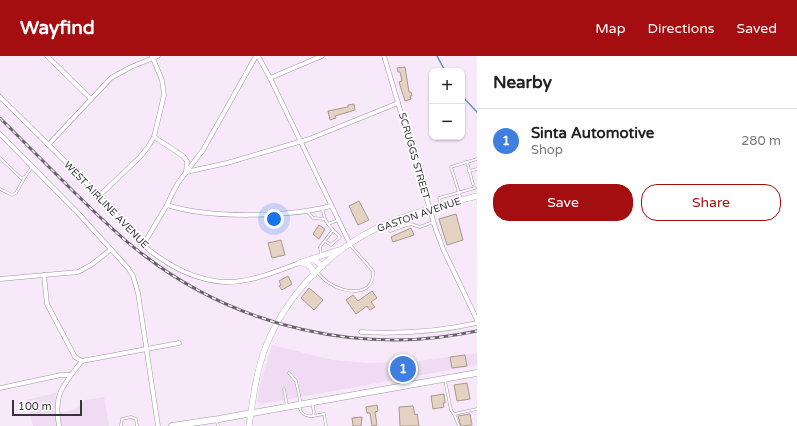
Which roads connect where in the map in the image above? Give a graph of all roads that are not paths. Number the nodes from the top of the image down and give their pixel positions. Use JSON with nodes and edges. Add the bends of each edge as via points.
{"nodes":[{"id":1,"x":47,"y":56,"type":"edge"},
{"id":2,"x":158,"y":56,"type":"edge"},
{"id":3,"x":257,"y":56,"type":"edge"},
{"id":4,"x":322,"y":56,"type":"edge"},
{"id":5,"x":384,"y":56,"type":"edge"},
{"id":6,"x":152,"y":57,"type":"edge"},
{"id":7,"x":270,"y":78,"type":"junction"},
{"id":8,"x":0,"y":97,"type":"edge"},
{"id":9,"x":91,"y":99,"type":"junction"},
{"id":10,"x":398,"y":103,"type":"junction"},
{"id":11,"x":0,"y":134,"type":"edge"},
{"id":12,"x":154,"y":137,"type":"junction"},
{"id":13,"x":299,"y":142,"type":"junction"},
{"id":14,"x":48,"y":145,"type":"junction"},
{"id":15,"x":0,"y":158,"type":"edge"},
{"id":16,"x":477,"y":159,"type":"edge"},
{"id":17,"x":466,"y":162,"type":"junction"},
{"id":18,"x":32,"y":167,"type":"junction"},
{"id":19,"x":477,"y":169,"type":"edge"},
{"id":20,"x":186,"y":172,"type":"junction"},
{"id":21,"x":469,"y":172,"type":"junction"},
{"id":22,"x":25,"y":177,"type":"junction"},
{"id":23,"x":477,"y":183,"type":"edge"},
{"id":24,"x":473,"y":184,"type":"junction"},
{"id":25,"x":475,"y":188,"type":"junction"},
{"id":26,"x":0,"y":189,"type":"edge"},
{"id":27,"x":458,"y":192,"type":"junction"},
{"id":28,"x":477,"y":195,"type":"edge"},
{"id":29,"x":99,"y":196,"type":"junction"},
{"id":30,"x":461,"y":200,"type":"junction"},
{"id":31,"x":167,"y":205,"type":"junction"},
{"id":32,"x":332,"y":206,"type":"junction"},
{"id":33,"x":442,"y":206,"type":"junction"},
{"id":34,"x":322,"y":208,"type":"junction"},
{"id":35,"x":430,"y":210,"type":"junction"},
{"id":36,"x":306,"y":211,"type":"junction"},
{"id":37,"x":325,"y":219,"type":"junction"},
{"id":38,"x":401,"y":219,"type":"junction"},
{"id":39,"x":338,"y":220,"type":"junction"},
{"id":40,"x":434,"y":222,"type":"junction"},
{"id":41,"x":328,"y":224,"type":"junction"},
{"id":42,"x":404,"y":226,"type":"junction"},
{"id":43,"x":333,"y":230,"type":"junction"},
{"id":44,"x":390,"y":231,"type":"dead end"},
{"id":45,"x":344,"y":234,"type":"junction"},
{"id":46,"x":340,"y":237,"type":"junction"},
{"id":47,"x":324,"y":241,"type":"junction"},
{"id":48,"x":143,"y":245,"type":"junction"},
{"id":49,"x":331,"y":245,"type":"junction"},
{"id":50,"x":347,"y":246,"type":"junction"},
{"id":51,"x":110,"y":250,"type":"junction"},
{"id":52,"x":336,"y":251,"type":"junction"},
{"id":53,"x":321,"y":255,"type":"junction"},
{"id":54,"x":308,"y":260,"type":"junction"},
{"id":55,"x":299,"y":263,"type":"junction"},
{"id":56,"x":323,"y":266,"type":"junction"},
{"id":57,"x":315,"y":273,"type":"junction"},
{"id":58,"x":44,"y":275,"type":"junction"},
{"id":59,"x":0,"y":279,"type":"edge"},
{"id":60,"x":477,"y":322,"type":"edge"},
{"id":61,"x":361,"y":332,"type":"dead end"},
{"id":62,"x":179,"y":343,"type":"dead end"},
{"id":63,"x":146,"y":350,"type":"junction"},
{"id":64,"x":82,"y":361,"type":"junction"},
{"id":65,"x":289,"y":373,"type":"dead end"},
{"id":66,"x":477,"y":373,"type":"edge"},
{"id":67,"x":71,"y":374,"type":"junction"},
{"id":68,"x":445,"y":379,"type":"junction"},
{"id":69,"x":0,"y":388,"type":"edge"},
{"id":70,"x":284,"y":389,"type":"dead end"},
{"id":71,"x":312,"y":403,"type":"junction"},
{"id":72,"x":300,"y":405,"type":"junction"},
{"id":73,"x":288,"y":407,"type":"junction"},
{"id":74,"x":477,"y":410,"type":"edge"},
{"id":75,"x":251,"y":413,"type":"junction"},
{"id":76,"x":454,"y":414,"type":"junction"},
{"id":77,"x":313,"y":416,"type":"junction"},
{"id":78,"x":218,"y":423,"type":"edge"},
{"id":79,"x":198,"y":424,"type":"edge"},
{"id":80,"x":59,"y":426,"type":"edge"},
{"id":81,"x":121,"y":426,"type":"edge"},
{"id":82,"x":137,"y":426,"type":"edge"},
{"id":83,"x":158,"y":426,"type":"edge"},
{"id":84,"x":172,"y":426,"type":"edge"},
{"id":85,"x":249,"y":426,"type":"edge"},
{"id":86,"x":326,"y":426,"type":"edge"},
{"id":87,"x":459,"y":426,"type":"edge"}],
"edges":[{"from":1,"to":9,"type":"street"},
{"from":2,"to":6,"type":"street"},
{"from":3,"to":7,"type":"street"},
{"from":3,"to":20,"type":"street","via":[[203,150]]},
{"from":4,"to":7,"type":"street"},
{"from":5,"to":10,"type":"street","name":"SCRUGGS STREET"},
{"from":6,"to":9,"type":"street","via":[[118,73]]},
{"from":6,"to":12,"type":"street","via":[[162,80],[164,95]]},
{"from":7,"to":13,"type":"street"},
{"from":8,"to":14,"type":"street","name":"WEST AIRLINE AVENUE"},
{"from":9,"to":14,"type":"street"},
{"from":10,"to":13,"type":"street"},
{"from":10,"to":35,"type":"street","name":"SCRUGGS STREET"},
{"from":11,"to":18,"type":"street"},
{"from":12,"to":20,"type":"street","via":[[183,156]]},
{"from":12,"to":29,"type":"street","via":[[144,152]]},
{"from":13,"to":20,"type":"street"},
{"from":13,"to":32,"type":"street"},
{"from":14,"to":29,"type":"street","name":"WEST AIRLINE AVENUE"},
{"from":15,"to":22,"type":"lane","via":[[21,178]]},
{"from":16,"to":17,"type":"lane"},
{"from":17,"to":21,"type":"lane"},
{"from":17,"to":27,"type":"lane","via":[[451,167]]},
{"from":18,"to":22,"type":"lane"},
{"from":18,"to":51,"type":"street"},
{"from":19,"to":21,"type":"lane"},
{"from":20,"to":31,"type":"street"},
{"from":21,"to":24,"type":"lane"},
{"from":22,"to":26,"type":"lane","via":[[16,193],[12,195]]},
{"from":23,"to":24,"type":"lane"},
{"from":24,"to":25,"type":"lane"},
{"from":25,"to":27,"type":"lane"},
{"from":25,"to":28,"type":"lane"},
{"from":27,"to":30,"type":"lane"},
{"from":27,"to":33,"type":"lane","via":[[440,198]]},
{"from":28,"to":30,"type":"main road","name":"GASTON AVENUE"},
{"from":29,"to":48,"type":"street","name":"WEST AIRLINE AVENUE"},
{"from":30,"to":33,"type":"main road","name":"GASTON AVENUE"},
{"from":31,"to":36,"type":"street","via":[[208,213],[264,214]]},
{"from":31,"to":48,"type":"street"},
{"from":32,"to":34,"type":"street"},
{"from":32,"to":39,"type":"street"},
{"from":33,"to":35,"type":"main road","name":"GASTON AVENUE"},
{"from":34,"to":36,"type":"street"},
{"from":34,"to":37,"type":"lane"},
{"from":35,"to":38,"type":"main road","name":"GASTON AVENUE"},
{"from":35,"to":40,"type":"street","name":"SCRUGGS STREET"},
{"from":36,"to":37,"type":"lane","via":[[313,218]]},
{"from":37,"to":41,"type":"lane"},
{"from":38,"to":42,"type":"lane"},
{"from":38,"to":50,"type":"main road","name":"GASTON AVENUE"},
{"from":39,"to":41,"type":"lane"},
{"from":39,"to":45,"type":"street"},
{"from":40,"to":42,"type":"lane","via":[[420,227],[411,224]]},
{"from":40,"to":60,"type":"street","name":"SCRUGGS STREET","via":[[444,251]]},
{"from":41,"to":43,"type":"lane"},
{"from":42,"to":44,"type":"lane"},
{"from":43,"to":46,"type":"lane"},
{"from":43,"to":47,"type":"lane"},
{"from":45,"to":46,"type":"lane"},
{"from":45,"to":50,"type":"street"},
{"from":46,"to":49,"type":"lane"},
{"from":47,"to":49,"type":"lane"},
{"from":47,"to":53,"type":"lane","via":[[320,247]]},
{"from":48,"to":55,"type":"street","name":"WEST AIRLINE AVENUE","via":[[180,269],[197,277],[217,281],[253,278]]},
{"from":49,"to":52,"type":"lane"},
{"from":50,"to":52,"type":"main road"},
{"from":50,"to":56,"type":"main road","name":"GASTON AVENUE"},
{"from":50,"to":57,"type":"lane","via":[[373,271],[370,285],[355,292],[346,291],[328,283]]},
{"from":51,"to":58,"type":"street","via":[[78,272]]},
{"from":51,"to":63,"type":"street","via":[[128,268],[136,282]]},
{"from":52,"to":53,"type":"main road"},
{"from":53,"to":54,"type":"main road"},
{"from":54,"to":55,"type":"main road"},
{"from":54,"to":56,"type":"main road","via":[[314,260]]},
{"from":55,"to":57,"type":"main road","via":[[305,263]]},
{"from":56,"to":57,"type":"main road","name":"GASTON AVENUE"},
{"from":57,"to":75,"type":"main road","name":"GASTON AVENUE","via":[[286,309],[266,347],[258,373]]},
{"from":58,"to":59,"type":"street"},
{"from":58,"to":64,"type":"street","via":[[47,304],[75,357]]},
{"from":60,"to":61,"type":"street","via":[[428,332]]},
{"from":62,"to":63,"type":"street"},
{"from":63,"to":64,"type":"street"},
{"from":63,"to":83,"type":"street"},
{"from":64,"to":67,"type":"street"},
{"from":65,"to":72,"type":"lane","via":[[296,382]]},
{"from":66,"to":68,"type":"main road"},
{"from":67,"to":69,"type":"street"},
{"from":67,"to":80,"type":"street","via":[[58,401]]},
{"from":68,"to":71,"type":"main road"},
{"from":68,"to":76,"type":"lane"},
{"from":70,"to":73,"type":"lane"},
{"from":71,"to":72,"type":"main road"},
{"from":71,"to":77,"type":"lane"},
{"from":72,"to":73,"type":"main road"},
{"from":72,"to":77,"type":"lane","via":[[300,412],[304,416]]},
{"from":73,"to":75,"type":"main road"},
{"from":74,"to":76,"type":"lane"},
{"from":75,"to":78,"type":"main road"},
{"from":75,"to":85,"type":"main road","name":"GASTON AVENUE"},
{"from":76,"to":87,"type":"lane"},
{"from":77,"to":86,"type":"lane","via":[[324,414]]},
{"from":78,"to":79,"type":"main road"},
{"from":79,"to":84,"type":"main road"},
{"from":81,"to":82,"type":"lane","via":[[122,419],[131,417],[136,419]]}]}
